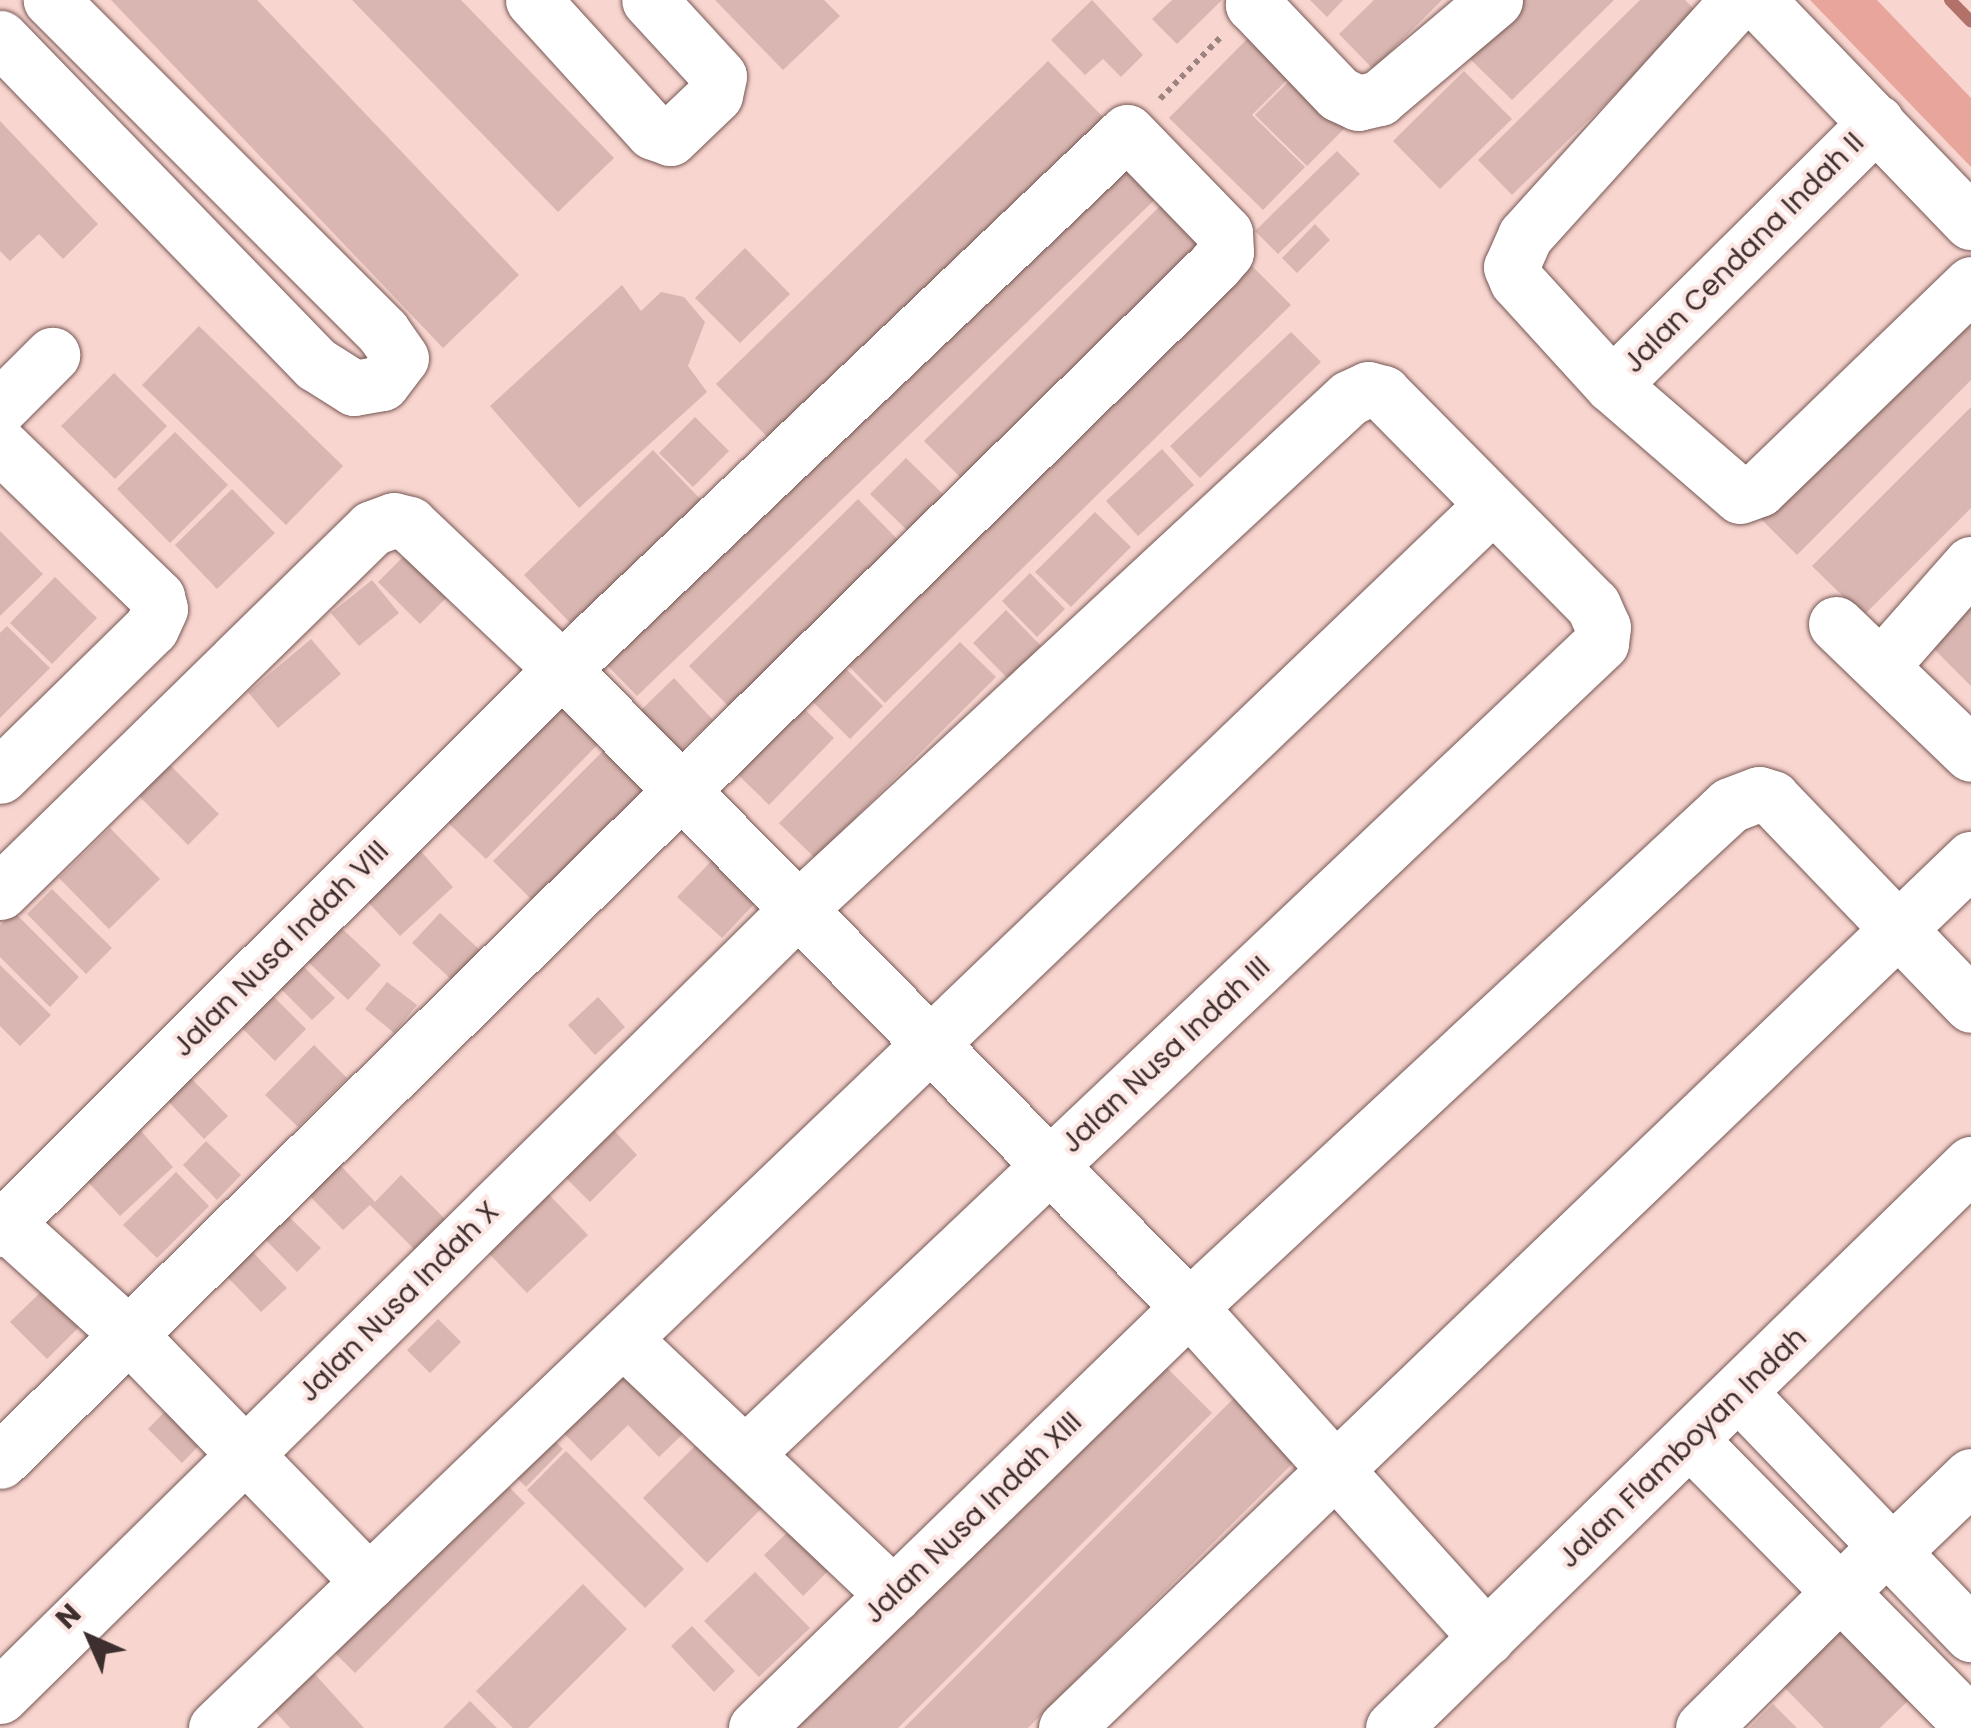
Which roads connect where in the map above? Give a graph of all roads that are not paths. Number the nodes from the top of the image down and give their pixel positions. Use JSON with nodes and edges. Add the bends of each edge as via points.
{"nodes":[{"id":1,"x":51,"y":0,"type":"edge"},
{"id":2,"x":533,"y":0,"type":"edge"},
{"id":3,"x":650,"y":0,"type":"edge"},
{"id":4,"x":1495,"y":0,"type":"edge"},
{"id":5,"x":1738,"y":0,"type":"edge"},
{"id":6,"x":1757,"y":0,"type":"edge"},
{"id":7,"x":1255,"y":2,"type":"edge"},
{"id":8,"x":0,"y":38,"type":"edge"},
{"id":9,"x":1876,"y":122,"type":"junction"},
{"id":10,"x":1971,"y":222,"type":"edge"},
{"id":11,"x":1971,"y":284,"type":"edge"},
{"id":12,"x":52,"y":355,"type":"dead end"},
{"id":13,"x":1612,"y":385,"type":"junction"},
{"id":14,"x":0,"y":407,"type":"edge"},
{"id":15,"x":0,"y":446,"type":"edge"},
{"id":16,"x":1490,"y":507,"type":"junction"},
{"id":17,"x":1971,"y":564,"type":"edge"},
{"id":18,"x":1836,"y":624,"type":"dead end"},
{"id":19,"x":1881,"y":666,"type":"junction"},
{"id":20,"x":562,"y":669,"type":"junction"},
{"id":21,"x":1971,"y":754,"type":"edge"},
{"id":22,"x":0,"y":776,"type":"edge"},
{"id":23,"x":682,"y":790,"type":"junction"},
{"id":24,"x":1971,"y":860,"type":"edge"},
{"id":25,"x":0,"y":892,"type":"edge"},
{"id":26,"x":798,"y":909,"type":"junction"},
{"id":27,"x":1900,"y":932,"type":"junction"},
{"id":28,"x":1971,"y":1005,"type":"edge"},
{"id":29,"x":932,"y":1046,"type":"junction"},
{"id":30,"x":1971,"y":1164,"type":"edge"},
{"id":31,"x":1049,"y":1165,"type":"junction"},
{"id":32,"x":2,"y":1224,"type":"edge"},
{"id":33,"x":1189,"y":1307,"type":"junction"},
{"id":34,"x":128,"y":1335,"type":"junction"},
{"id":35,"x":624,"y":1340,"type":"junction"},
{"id":36,"x":1741,"y":1394,"type":"junction"},
{"id":37,"x":1692,"y":1442,"type":"junction"},
{"id":38,"x":245,"y":1454,"type":"junction"},
{"id":39,"x":745,"y":1454,"type":"junction"},
{"id":40,"x":0,"y":1461,"type":"edge"},
{"id":41,"x":1336,"y":1468,"type":"junction"},
{"id":42,"x":1971,"y":1476,"type":"edge"},
{"id":43,"x":1890,"y":1548,"type":"junction"},
{"id":44,"x":369,"y":1582,"type":"junction"},
{"id":45,"x":1842,"y":1590,"type":"junction"},
{"id":46,"x":894,"y":1594,"type":"junction"},
{"id":47,"x":1971,"y":1634,"type":"edge"},
{"id":48,"x":1487,"y":1638,"type":"junction"},
{"id":49,"x":0,"y":1696,"type":"edge"},
{"id":50,"x":1971,"y":1725,"type":"edge"},
{"id":51,"x":216,"y":1728,"type":"edge"},
{"id":52,"x":756,"y":1728,"type":"edge"},
{"id":53,"x":1066,"y":1728,"type":"edge"},
{"id":54,"x":1392,"y":1728,"type":"edge"},
{"id":55,"x":1702,"y":1728,"type":"edge"}],
"edges":[{"from":1,"to":8,"type":"street","via":[[384,332],[400,358],[382,383],[354,388],[316,364]]},
{"from":2,"to":3,"type":"street","via":[[653,132],[670,138],[715,95],[719,76]]},
{"from":4,"to":7,"type":"street","via":[[1379,98],[1358,103],[1339,94]]},
{"from":5,"to":13,"type":"street","via":[[1525,236],[1512,266],[1517,281]]},
{"from":6,"to":9,"type":"street"},
{"from":9,"to":10,"type":"street"},
{"from":9,"to":13,"type":"street","name":"Jalan Cendana Indah II"},
{"from":11,"to":13,"type":"street","via":[[1759,489],[1733,493]]},
{"from":12,"to":14,"type":"street"},
{"from":15,"to":22,"type":"street","via":[[157,597],[160,608],[150,628]]},
{"from":16,"to":26,"type":"street","name":"Jalan Nusa Indah X","via":[[1382,392],[1368,388],[1348,398]]},
{"from":16,"to":29,"type":"street"},
{"from":16,"to":31,"type":"street","name":"Jalan Nusa Indah III","via":[[1592,606],[1603,626],[1590,660]]},
{"from":17,"to":19,"type":"street"},
{"from":18,"to":19,"type":"street"},
{"from":19,"to":21,"type":"street"},
{"from":20,"to":23,"type":"street"},
{"from":20,"to":23,"type":"street","name":"Jalan Nusa Indah VIII","via":[[1127,132],[1225,233],[1226,252]]},
{"from":20,"to":25,"type":"street","via":[[417,529],[386,521]]},
{"from":20,"to":32,"type":"street","name":"Jalan Nusa Indah VIII"},
{"from":23,"to":26,"type":"street"},
{"from":23,"to":34,"type":"street"},
{"from":24,"to":27,"type":"street"},
{"from":26,"to":29,"type":"street"},
{"from":26,"to":38,"type":"street","name":"Jalan Nusa Indah X"},
{"from":27,"to":28,"type":"street"},
{"from":27,"to":33,"type":"street","name":"Jalan Nusa Indah XIII","via":[[1772,798],[1759,794],[1730,805]]},
{"from":27,"to":41,"type":"street"},
{"from":29,"to":31,"type":"street"},
{"from":29,"to":35,"type":"street"},
{"from":30,"to":36,"type":"street","name":"Jalan Flamboyan Indah"},
{"from":31,"to":33,"type":"street"},
{"from":31,"to":39,"type":"street","name":"Jalan Nusa Indah III"},
{"from":32,"to":34,"type":"street"},
{"from":33,"to":41,"type":"street"},
{"from":33,"to":46,"type":"street","name":"Jalan Nusa Indah XIII"},
{"from":34,"to":38,"type":"street"},
{"from":34,"to":40,"type":"street"},
{"from":35,"to":39,"type":"street"},
{"from":35,"to":44,"type":"street"},
{"from":36,"to":37,"type":"street","name":"Jalan Flamboyan Indah"},
{"from":36,"to":43,"type":"street"},
{"from":37,"to":45,"type":"street"},
{"from":37,"to":48,"type":"street","name":"Jalan Flamboyan Indah"},
{"from":38,"to":44,"type":"street"},
{"from":38,"to":49,"type":"street","name":"Jalan Nusa Indah X"},
{"from":39,"to":46,"type":"street"},
{"from":41,"to":48,"type":"street"},
{"from":41,"to":53,"type":"street"},
{"from":42,"to":43,"type":"street"},
{"from":43,"to":45,"type":"street"},
{"from":43,"to":47,"type":"street"},
{"from":44,"to":51,"type":"street"},
{"from":45,"to":50,"type":"street"},
{"from":45,"to":55,"type":"street"},
{"from":46,"to":52,"type":"street","name":"Jalan Nusa Indah XIII"},
{"from":48,"to":54,"type":"street","name":"Jalan Flamboyan Indah"}]}
